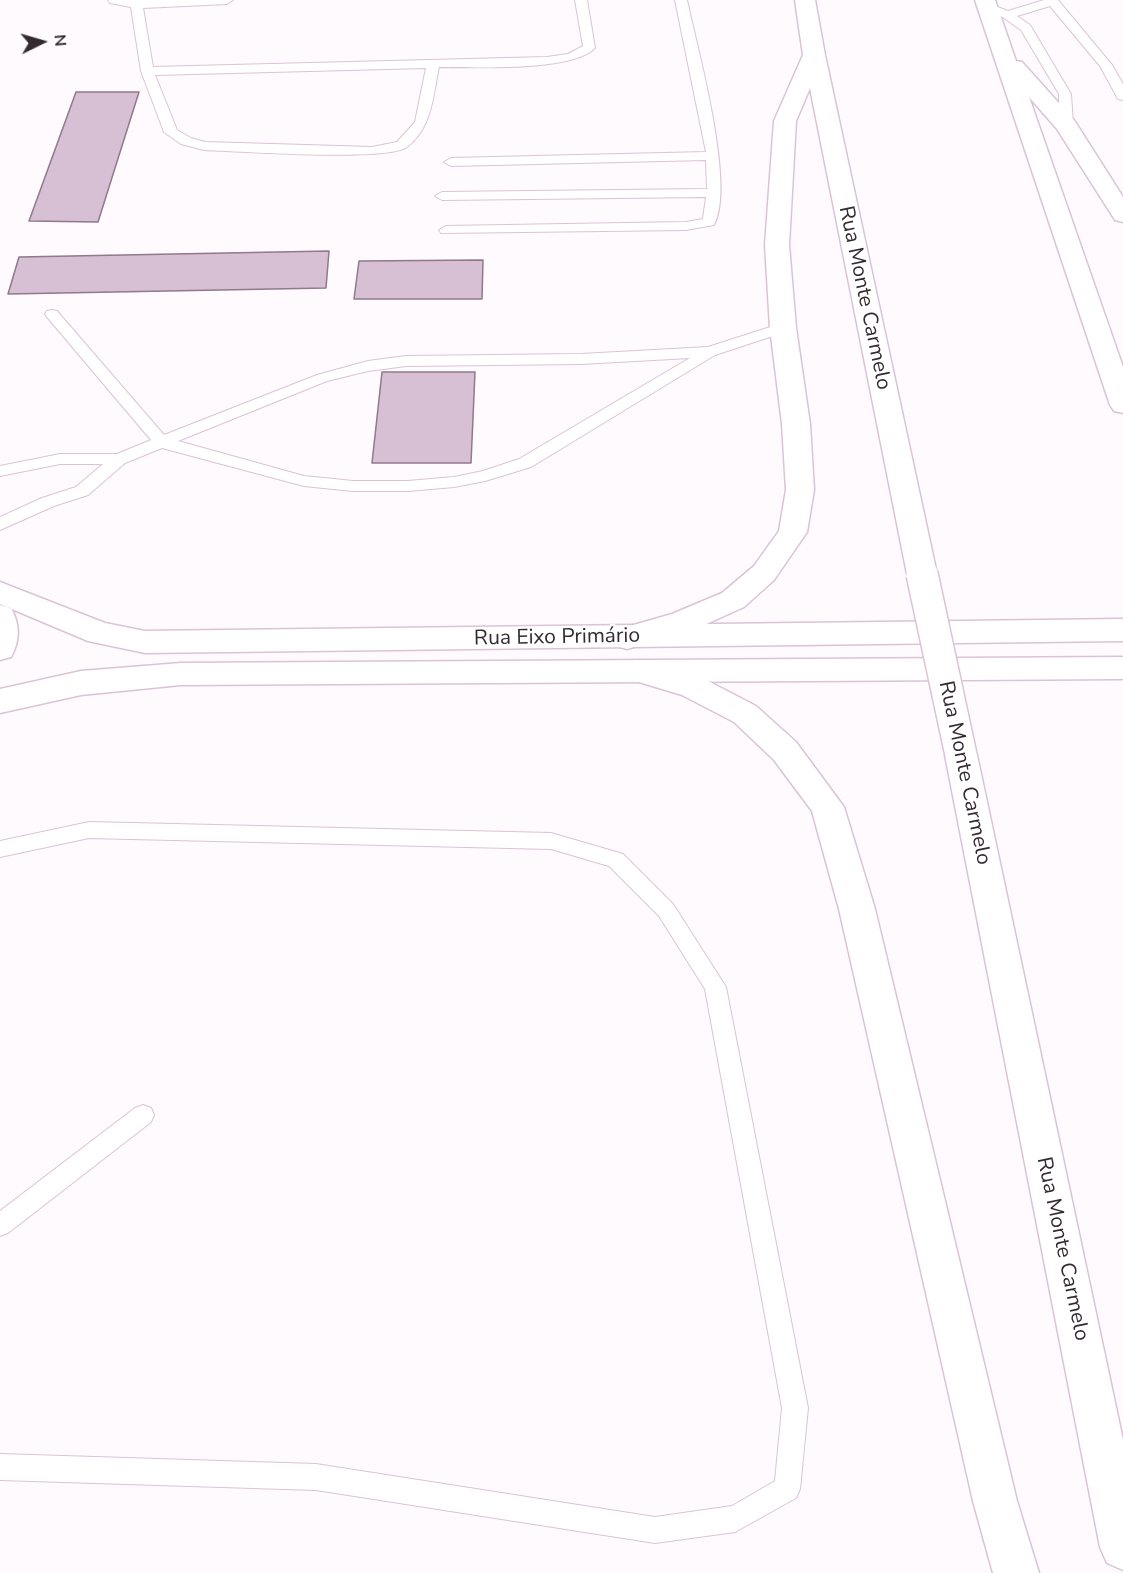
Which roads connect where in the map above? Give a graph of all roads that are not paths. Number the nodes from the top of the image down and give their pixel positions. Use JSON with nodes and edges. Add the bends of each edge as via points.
{"nodes":[{"id":1,"x":114,"y":0,"type":"edge"},
{"id":2,"x":227,"y":0,"type":"edge"},
{"id":3,"x":581,"y":0,"type":"edge"},
{"id":4,"x":681,"y":0,"type":"edge"},
{"id":5,"x":800,"y":1,"type":"edge"},
{"id":6,"x":1053,"y":1,"type":"edge"},
{"id":7,"x":137,"y":5,"type":"junction"},
{"id":8,"x":993,"y":7,"type":"edge"},
{"id":9,"x":814,"y":55,"type":"junction"},
{"id":10,"x":1005,"y":57,"type":"junction"},
{"id":11,"x":433,"y":64,"type":"junction"},
{"id":12,"x":147,"y":70,"type":"junction"},
{"id":13,"x":1123,"y":96,"type":"edge"},
{"id":14,"x":1066,"y":125,"type":"junction"},
{"id":15,"x":713,"y":156,"type":"junction"},
{"id":16,"x":451,"y":162,"type":"dead end"},
{"id":17,"x":714,"y":194,"type":"junction"},
{"id":18,"x":442,"y":196,"type":"dead end"},
{"id":19,"x":1123,"y":215,"type":"edge"},
{"id":20,"x":446,"y":230,"type":"dead end"},
{"id":21,"x":52,"y":314,"type":"dead end"},
{"id":22,"x":783,"y":328,"type":"junction"},
{"id":23,"x":710,"y":352,"type":"junction"},
{"id":24,"x":1123,"y":405,"type":"edge"},
{"id":25,"x":161,"y":442,"type":"junction"},
{"id":26,"x":119,"y":459,"type":"junction"},
{"id":27,"x":0,"y":471,"type":"edge"},
{"id":28,"x":0,"y":524,"type":"edge"},
{"id":29,"x":0,"y":592,"type":"edge"},
{"id":30,"x":0,"y":616,"type":"edge"},
{"id":31,"x":1123,"y":630,"type":"edge"},
{"id":32,"x":0,"y":649,"type":"edge"},
{"id":33,"x":634,"y":654,"type":"junction"},
{"id":34,"x":1123,"y":668,"type":"edge"},
{"id":35,"x":0,"y":701,"type":"edge"},
{"id":36,"x":0,"y":849,"type":"edge"},
{"id":37,"x":142,"y":1115,"type":"dead end"},
{"id":38,"x":0,"y":1225,"type":"edge"},
{"id":39,"x":0,"y":1467,"type":"edge"},
{"id":40,"x":1123,"y":1547,"type":"edge"},
{"id":41,"x":1016,"y":1573,"type":"edge"}],
"edges":[{"from":1,"to":7,"type":"lane"},
{"from":2,"to":7,"type":"lane"},
{"from":3,"to":11,"type":"lane","via":[[589,48],[571,57]]},
{"from":4,"to":15,"type":"lane"},
{"from":5,"to":9,"type":"main road","name":"Rua Monte Carmelo"},
{"from":6,"to":8,"type":"lane"},
{"from":6,"to":13,"type":"lane","via":[[1106,65]]},
{"from":7,"to":12,"type":"lane"},
{"from":8,"to":10,"type":"main road"},
{"from":8,"to":14,"type":"lane","via":[[1026,28],[1065,94]]},
{"from":9,"to":22,"type":"main road","via":[[785,121],[777,245]]},
{"from":9,"to":40,"type":"main road","name":"Rua Monte Carmelo","bridge":true},
{"from":10,"to":14,"type":"main road"},
{"from":10,"to":24,"type":"main road"},
{"from":11,"to":12,"type":"lane"},
{"from":11,"to":12,"type":"lane","via":[[421,123],[401,145],[372,151],[204,146],[186,141],[171,132]]},
{"from":14,"to":19,"type":"main road"},
{"from":15,"to":16,"type":"lane"},
{"from":15,"to":17,"type":"lane"},
{"from":17,"to":18,"type":"lane"},
{"from":17,"to":20,"type":"lane","via":[[709,222],[686,226]]},
{"from":21,"to":25,"type":"lane"},
{"from":22,"to":23,"type":"lane"},
{"from":22,"to":33,"type":"main road","via":[[800,490],[793,532],[764,573],[733,600],[682,622]]},
{"from":23,"to":25,"type":"lane","via":[[581,359],[406,361],[368,366],[322,378]]},
{"from":23,"to":25,"type":"lane","via":[[525,463],[485,477],[408,486],[304,481]]},
{"from":25,"to":26,"type":"lane"},
{"from":26,"to":27,"type":"lane","via":[[60,459]]},
{"from":26,"to":28,"type":"lane","via":[[82,491]]},
{"from":29,"to":33,"type":"main road","name":"Rua Eixo Primário","via":[[99,633],[145,642]]},
{"from":30,"to":32,"type":"main road"},
{"from":31,"to":33,"type":"main road","name":"Rua Eixo Primário"},
{"from":33,"to":34,"type":"main road","name":"Rua Eixo Primário"},
{"from":33,"to":35,"type":"main road","name":"Rua Eixo Primário","via":[[181,674],[81,684]]},
{"from":33,"to":41,"type":"main road","via":[[745,714],[785,751],[827,807],[857,909],[995,1501]]},
{"from":36,"to":39,"type":"lane","via":[[89,830],[551,841],[616,860],[666,910],[715,987],[795,1408],[787,1489],[735,1520],[655,1530],[316,1477]]},
{"from":37,"to":38,"type":"lane"}]}
